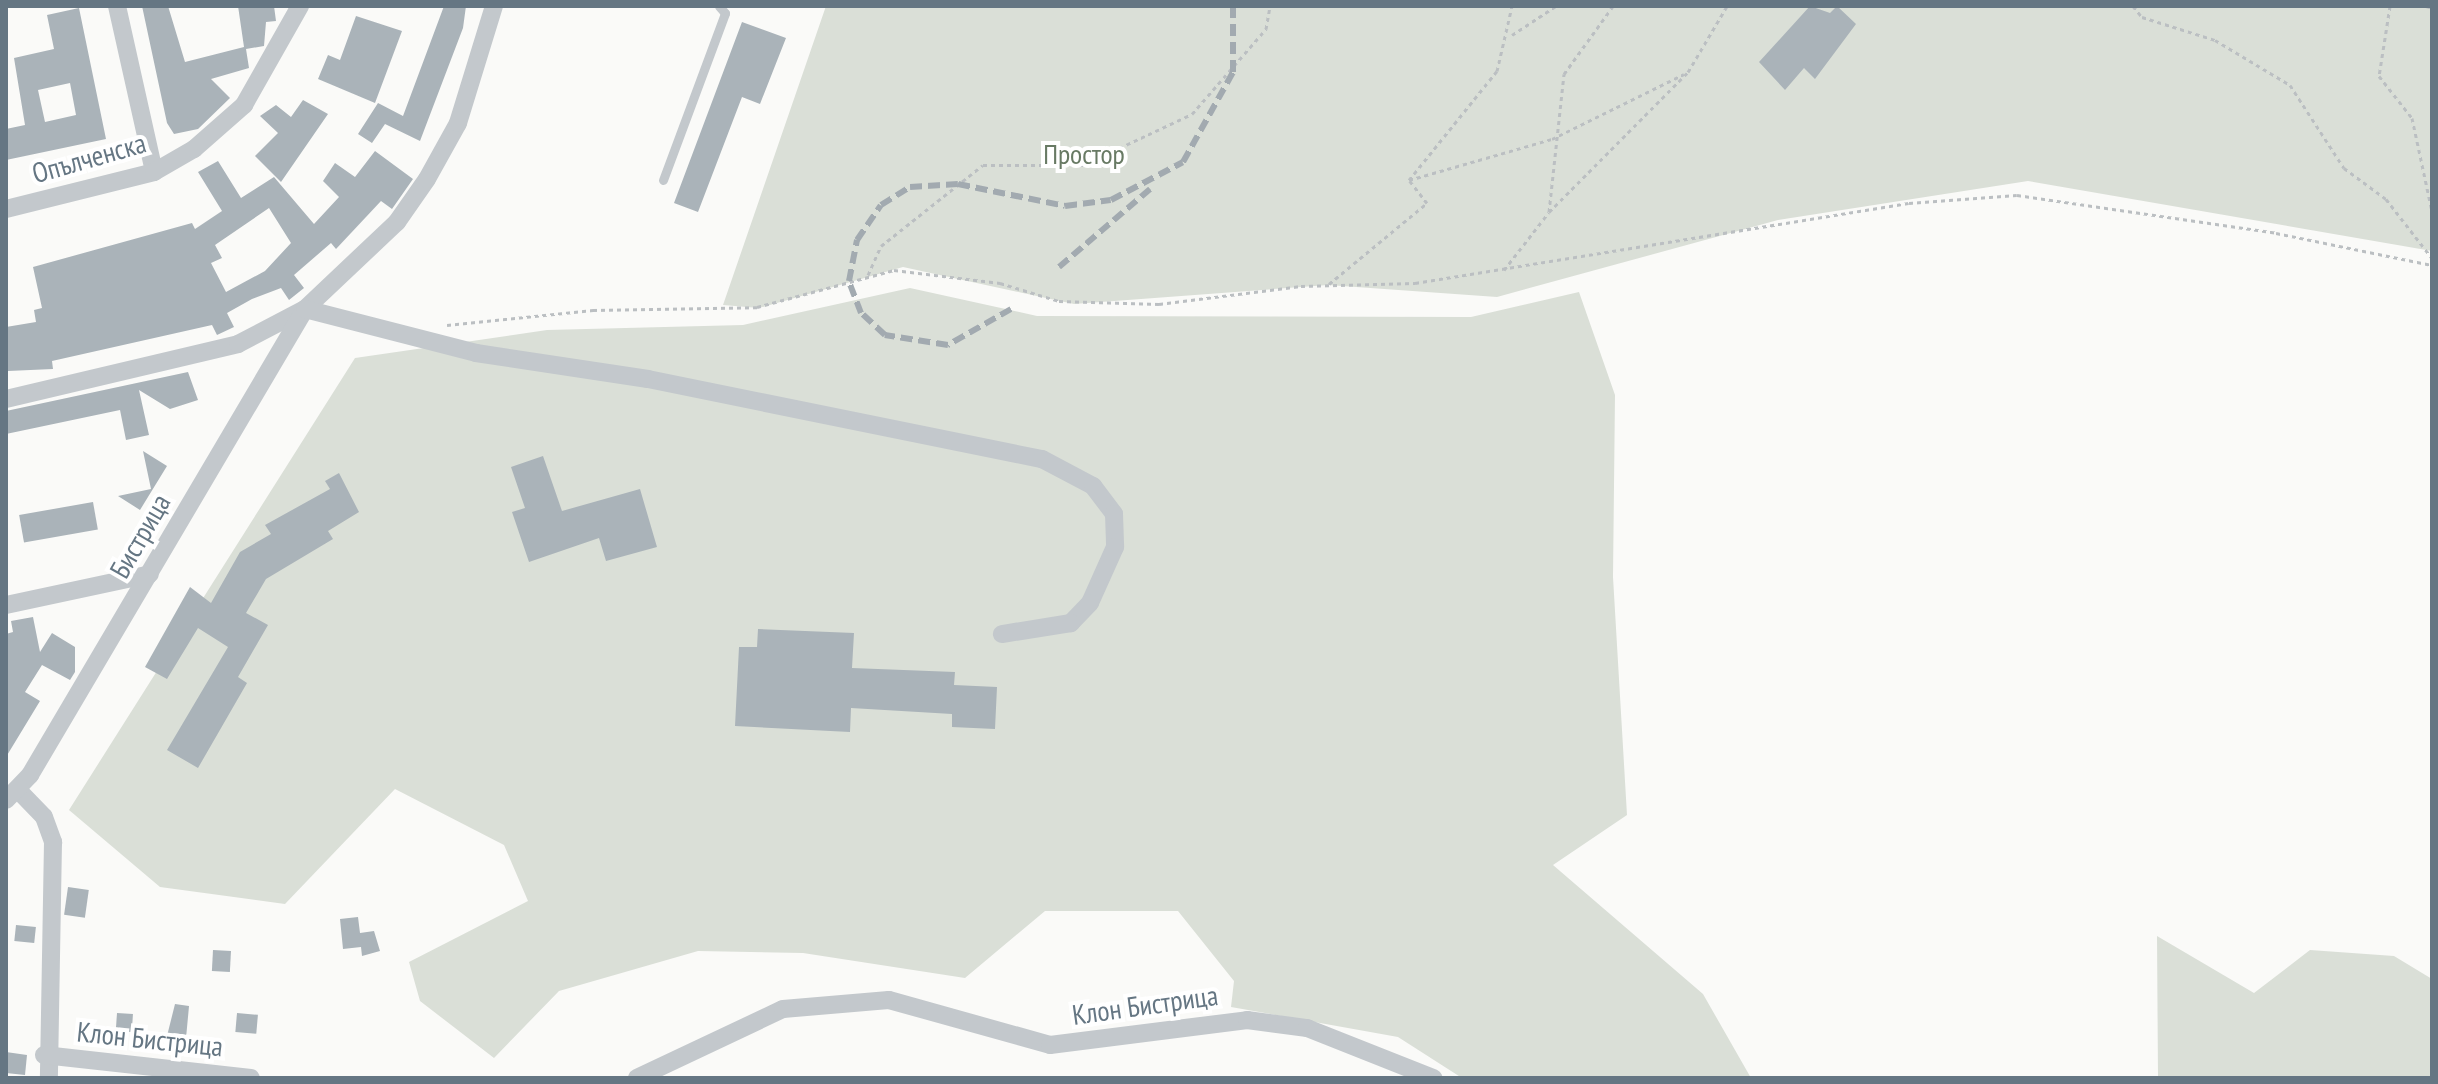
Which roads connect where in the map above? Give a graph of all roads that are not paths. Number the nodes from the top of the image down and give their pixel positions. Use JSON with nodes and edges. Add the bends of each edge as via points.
{"nodes":[{"id":1,"x":117,"y":6,"type":"edge"},
{"id":2,"x":300,"y":6,"type":"edge"},
{"id":3,"x":494,"y":6,"type":"edge"},
{"id":4,"x":719,"y":6,"type":"edge"},
{"id":5,"x":154,"y":172,"type":"junction"},
{"id":6,"x":663,"y":180,"type":"dead end"},
{"id":7,"x":6,"y":209,"type":"edge"},
{"id":8,"x":305,"y":309,"type":"junction"},
{"id":9,"x":6,"y":399,"type":"edge"},
{"id":10,"x":150,"y":574,"type":"junction"},
{"id":11,"x":6,"y":605,"type":"edge"},
{"id":12,"x":1002,"y":634,"type":"dead end"},
{"id":13,"x":12,"y":795,"type":"edge"},
{"id":14,"x":44,"y":1055,"type":"junction"},
{"id":15,"x":49,"y":1078,"type":"edge"},
{"id":16,"x":251,"y":1078,"type":"edge"},
{"id":17,"x":637,"y":1078,"type":"edge"},
{"id":18,"x":1433,"y":1078,"type":"edge"}],
"edges":[{"from":1,"to":5,"type":"street"},
{"from":2,"to":5,"type":"street","name":"Опълченска","via":[[244,105]]},
{"from":3,"to":8,"type":"street","via":[[458,123],[427,179],[397,222]]},
{"from":4,"to":6,"type":"lane","via":[[725,13]]},
{"from":5,"to":7,"type":"street","name":"Опълченска"},
{"from":8,"to":9,"type":"street","via":[[238,344]]},
{"from":8,"to":10,"type":"street","name":"Бистрица"},
{"from":8,"to":12,"type":"street","via":[[476,353],[648,379],[1042,459],[1093,486],[1114,514],[1115,547],[1090,603],[1071,623]]},
{"from":10,"to":11,"type":"street"},
{"from":10,"to":13,"type":"street","name":"Бистрица"},
{"from":13,"to":14,"type":"street","name":"Бистрица","via":[[44,817],[53,842]]},
{"from":14,"to":15,"type":"street","name":"Бистрица"},
{"from":14,"to":16,"type":"street","name":"Клон Бистрица"},
{"from":17,"to":18,"type":"street","name":"Клон Бистрица","via":[[783,1009],[841,1000],[930,1007],[1050,1045],[1247,1020],[1307,1028]]}]}
